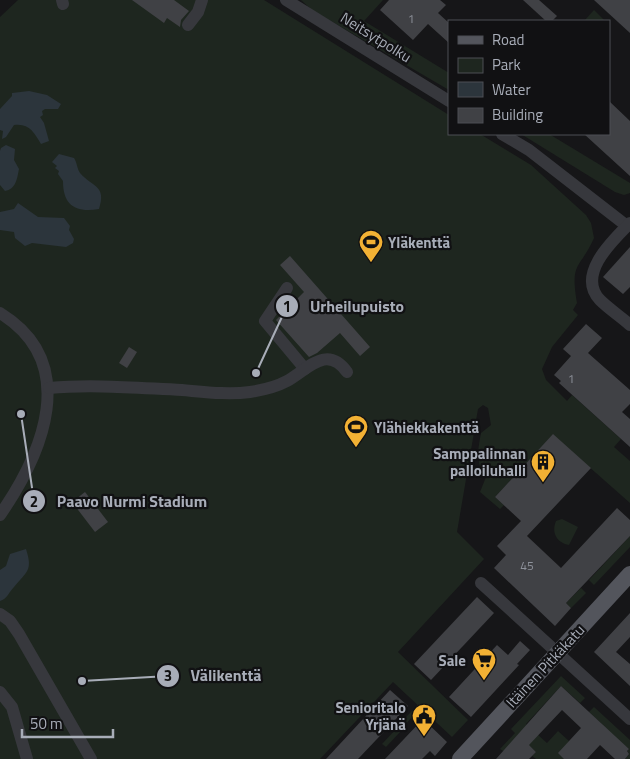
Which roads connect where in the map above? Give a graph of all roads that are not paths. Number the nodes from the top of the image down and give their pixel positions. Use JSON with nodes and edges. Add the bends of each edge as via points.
{"nodes":[{"id":1,"x":202,"y":0,"type":"edge"},
{"id":2,"x":286,"y":0,"type":"edge"},
{"id":3,"x":188,"y":25,"type":"dead end"},
{"id":4,"x":448,"y":100,"type":"edge"},
{"id":5,"x":504,"y":135,"type":"edge"},
{"id":6,"x":629,"y":224,"type":"edge"},
{"id":7,"x":288,"y":288,"type":"dead end"},
{"id":8,"x":0,"y":313,"type":"edge"},
{"id":9,"x":630,"y":325,"type":"edge"},
{"id":10,"x":305,"y":369,"type":"junction"},
{"id":11,"x":347,"y":372,"type":"dead end"},
{"id":12,"x":49,"y":388,"type":"junction"},
{"id":13,"x":0,"y":515,"type":"edge"},
{"id":14,"x":630,"y":574,"type":"edge"},
{"id":15,"x":481,"y":583,"type":"dead end"},
{"id":16,"x":0,"y":614,"type":"edge"},
{"id":17,"x":557,"y":652,"type":"junction"},
{"id":18,"x":0,"y":692,"type":"edge"},
{"id":19,"x":630,"y":719,"type":"edge"},
{"id":20,"x":27,"y":759,"type":"edge"},
{"id":21,"x":91,"y":759,"type":"edge"},
{"id":22,"x":460,"y":759,"type":"edge"}],
"edges":[{"from":1,"to":3,"type":"street"},
{"from":2,"to":4,"type":"street","name":"Neitsytpolku"},
{"from":5,"to":6,"type":"street"},
{"from":6,"to":9,"type":"street","via":[[593,269],[592,282],[596,294]]},
{"from":7,"to":10,"type":"street","via":[[265,321]]},
{"from":8,"to":12,"type":"street","via":[[21,328],[34,346]]},
{"from":10,"to":11,"type":"street","via":[[328,358],[335,360]]},
{"from":10,"to":12,"type":"street","via":[[269,389],[250,392],[101,386]]},
{"from":12,"to":13,"type":"street","via":[[45,424],[32,463]]},
{"from":14,"to":17,"type":"main road","name":"Itäinen Pitkäkatu"},
{"from":15,"to":17,"type":"street"},
{"from":16,"to":21,"type":"street","via":[[19,634]]},
{"from":17,"to":19,"type":"street"},
{"from":17,"to":22,"type":"main road","name":"Itäinen Pitkäkatu"},
{"from":18,"to":20,"type":"street","via":[[12,706]]}]}
